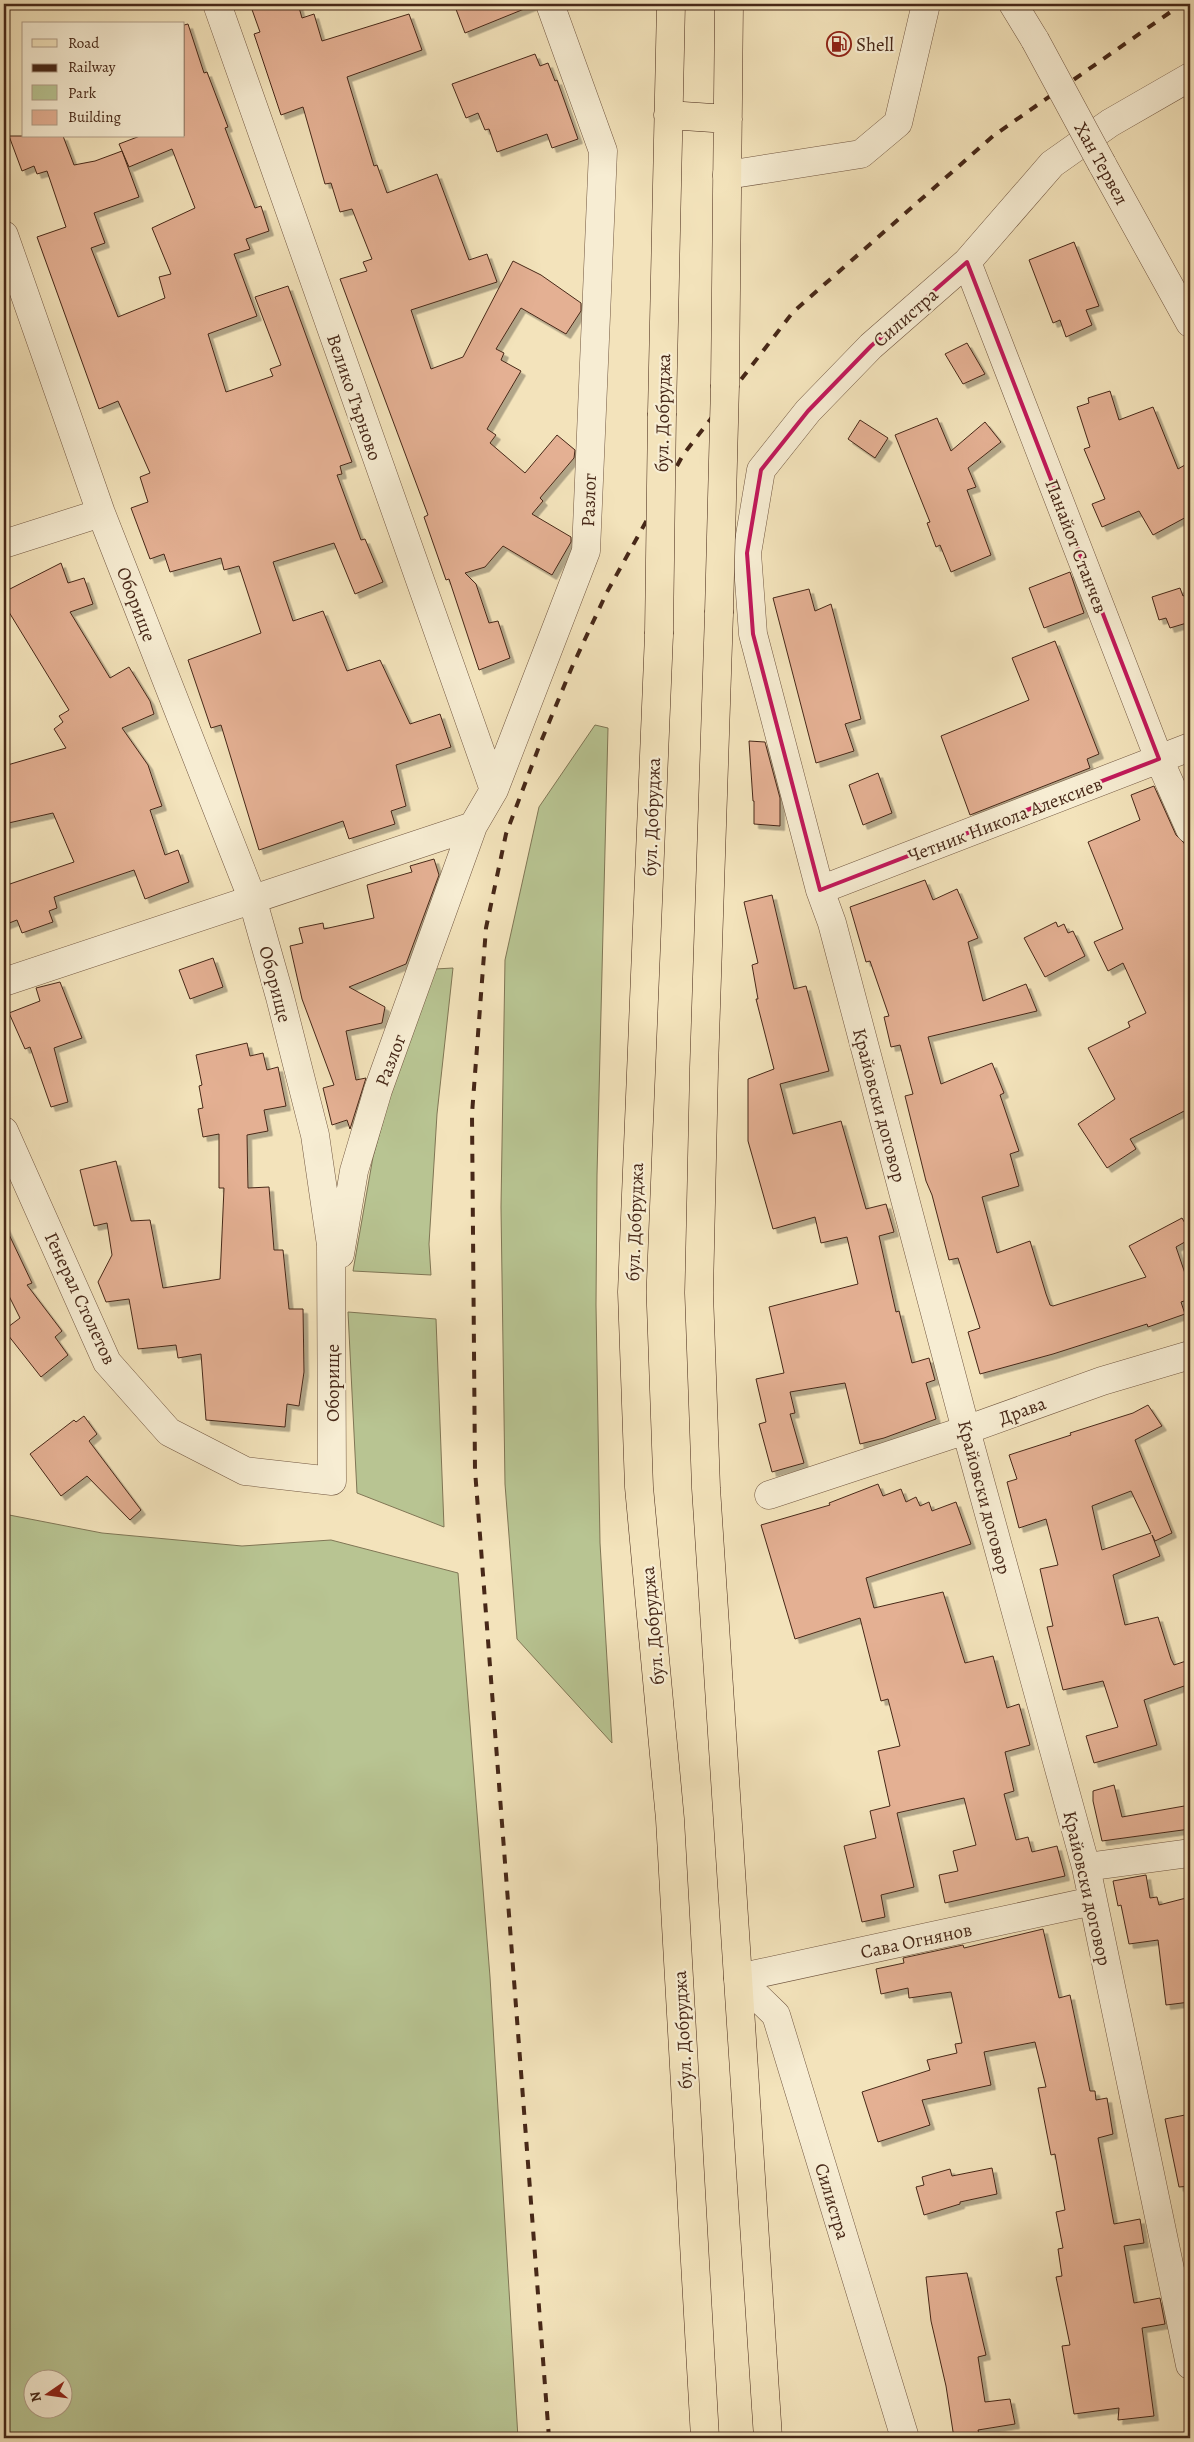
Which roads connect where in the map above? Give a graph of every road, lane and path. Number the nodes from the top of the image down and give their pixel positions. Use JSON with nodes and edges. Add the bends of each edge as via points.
{"nodes":[{"id":1,"x":217,"y":4,"type":"edge"},
{"id":2,"x":550,"y":4,"type":"edge"},
{"id":3,"x":671,"y":4,"type":"edge"},
{"id":4,"x":729,"y":4,"type":"edge"},
{"id":5,"x":926,"y":4,"type":"edge"},
{"id":6,"x":1013,"y":4,"type":"edge"},
{"id":7,"x":1190,"y":77,"type":"edge"},
{"id":8,"x":668,"y":115,"type":"junction"},
{"id":9,"x":728,"y":119,"type":"junction"},
{"id":10,"x":727,"y":175,"type":"junction"},
{"id":11,"x":4,"y":235,"type":"edge"},
{"id":12,"x":967,"y":262,"type":"junction"},
{"id":13,"x":1190,"y":323,"type":"edge"},
{"id":14,"x":101,"y":513,"type":"junction"},
{"id":15,"x":4,"y":544,"type":"edge"},
{"id":16,"x":753,"y":634,"type":"joint"},
{"id":17,"x":1190,"y":747,"type":"edge"},
{"id":18,"x":1159,"y":760,"type":"junction"},
{"id":19,"x":494,"y":790,"type":"junction"},
{"id":20,"x":474,"y":826,"type":"junction"},
{"id":21,"x":1190,"y":829,"type":"edge"},
{"id":22,"x":820,"y":890,"type":"junction"},
{"id":23,"x":252,"y":898,"type":"junction"},
{"id":24,"x":4,"y":982,"type":"edge"},
{"id":25,"x":4,"y":1131,"type":"edge"},
{"id":26,"x":332,"y":1302,"type":"junction"},
{"id":27,"x":1190,"y":1355,"type":"edge"},
{"id":28,"x":966,"y":1430,"type":"junction"},
{"id":29,"x":332,"y":1481,"type":"joint"},
{"id":30,"x":769,"y":1495,"type":"dead end"},
{"id":31,"x":1190,"y":1853,"type":"edge"},
{"id":32,"x":1086,"y":1867,"type":"junction"},
{"id":33,"x":1093,"y":1901,"type":"junction"},
{"id":34,"x":738,"y":1978,"type":"junction"},
{"id":35,"x":1190,"y":2365,"type":"edge"},
{"id":36,"x":705,"y":2438,"type":"edge"},
{"id":37,"x":768,"y":2438,"type":"edge"},
{"id":38,"x":905,"y":2438,"type":"edge"}],
"edges":[{"from":1,"to":19,"type":"street","name":"Велико Търново"},
{"from":2,"to":19,"type":"street","name":"Разлог","via":[[603,151],[586,551]]},
{"from":3,"to":8,"type":"main road","name":"бул. Добруджа"},
{"from":4,"to":9,"type":"main road"},
{"from":5,"to":10,"type":"street","via":[[898,123],[861,154]]},
{"from":6,"to":13,"type":"street","name":"Хан Тервел","bridge":true},
{"from":7,"to":12,"type":"street","name":"Силистра","via":[[1110,123],[1052,164]]},
{"from":8,"to":9,"type":"main road"},
{"from":8,"to":36,"type":"main road","name":"бул. Добруджа","bridge":true,"via":[[659,634],[632,1292],[639,1487],[670,1819]]},
{"from":9,"to":10,"type":"main road"},
{"from":10,"to":34,"type":"main road","bridge":true,"via":[[725,384],[699,1293],[706,1488]]},
{"from":11,"to":14,"type":"street","name":"Оборище"},
{"from":12,"to":16,"type":"street","name":"Силистра","via":[[871,346],[808,411],[761,470],[747,553]]},
{"from":12,"to":18,"type":"street","name":"Панайот Станчев"},
{"from":14,"to":15,"type":"street"},
{"from":14,"to":23,"type":"street","name":"Оборище"},
{"from":16,"to":22,"type":"street","name":"Крайовски договор"},
{"from":17,"to":18,"type":"street","name":"Четник Никола Алексиев"},
{"from":18,"to":21,"type":"street","name":"Панайот Станчев"},
{"from":18,"to":22,"type":"street","name":"Четник Никола Алексиев"},
{"from":19,"to":20,"type":"street","name":"Разлог"},
{"from":20,"to":23,"type":"street"},
{"from":20,"to":26,"type":"street","name":"Разлог","via":[[378,1090],[354,1172]]},
{"from":22,"to":28,"type":"street","name":"Крайовски договор","via":[[832,923]]},
{"from":23,"to":24,"type":"street"},
{"from":23,"to":26,"type":"street","name":"Оборище","via":[[315,1136],[331,1245]]},
{"from":25,"to":29,"type":"street","name":"Генерал Столетов","via":[[107,1362],[168,1432],[245,1470]]},
{"from":26,"to":29,"type":"street","name":"Оборище"},
{"from":27,"to":28,"type":"street","name":"Драва","via":[[1102,1381]]},
{"from":28,"to":30,"type":"street","name":"Драва"},
{"from":28,"to":32,"type":"street","name":"Крайовски договор"},
{"from":31,"to":32,"type":"street"},
{"from":32,"to":33,"type":"street","name":"Крайовски договор"},
{"from":33,"to":34,"type":"street","name":"Сава Огнянов"},
{"from":33,"to":35,"type":"street","name":"Крайовски договор"},
{"from":34,"to":37,"type":"main road"},
{"from":34,"to":38,"type":"street","name":"Силистра","via":[[776,2016]]}]}
